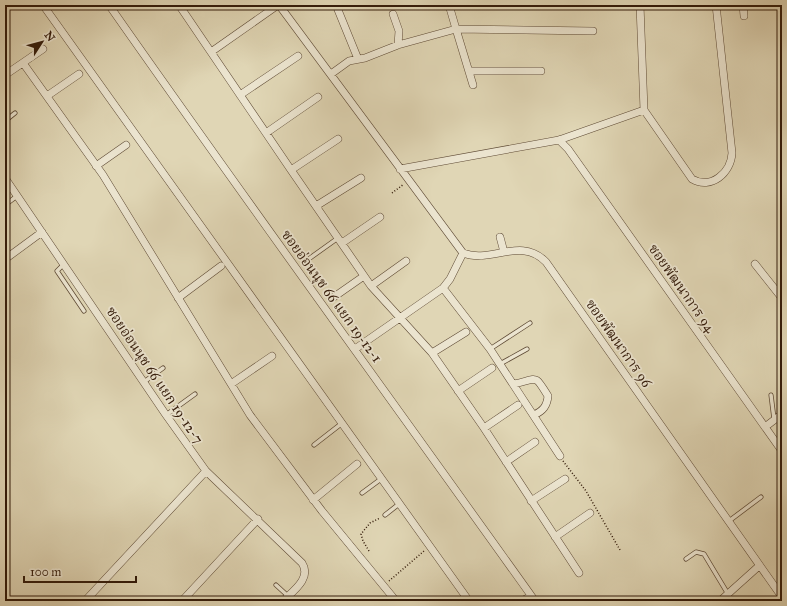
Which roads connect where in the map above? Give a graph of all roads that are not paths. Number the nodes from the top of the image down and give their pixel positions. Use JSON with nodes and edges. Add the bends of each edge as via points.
{"nodes":[{"id":1,"x":43,"y":5,"type":"edge"},
{"id":2,"x":109,"y":5,"type":"edge"},
{"id":3,"x":179,"y":5,"type":"edge"},
{"id":4,"x":278,"y":5,"type":"edge"},
{"id":5,"x":336,"y":5,"type":"edge"},
{"id":6,"x":449,"y":5,"type":"edge"},
{"id":7,"x":640,"y":5,"type":"edge"},
{"id":8,"x":716,"y":5,"type":"edge"},
{"id":9,"x":743,"y":5,"type":"edge"},
{"id":10,"x":394,"y":14,"type":"dead end"},
{"id":11,"x":744,"y":16,"type":"dead end"},
{"id":12,"x":456,"y":29,"type":"junction"},
{"id":13,"x":593,"y":31,"type":"dead end"},
{"id":14,"x":398,"y":45,"type":"junction"},
{"id":15,"x":43,"y":48,"type":"dead end"},
{"id":16,"x":211,"y":52,"type":"junction"},
{"id":17,"x":298,"y":56,"type":"dead end"},
{"id":18,"x":358,"y":60,"type":"junction"},
{"id":19,"x":23,"y":63,"type":"junction"},
{"id":20,"x":469,"y":71,"type":"junction"},
{"id":21,"x":541,"y":72,"type":"dead end"},
{"id":22,"x":79,"y":74,"type":"dead end"},
{"id":23,"x":331,"y":74,"type":"junction"},
{"id":24,"x":5,"y":75,"type":"edge"},
{"id":25,"x":474,"y":85,"type":"dead end"},
{"id":26,"x":240,"y":95,"type":"junction"},
{"id":27,"x":47,"y":96,"type":"junction"},
{"id":28,"x":318,"y":97,"type":"dead end"},
{"id":29,"x":644,"y":110,"type":"junction"},
{"id":30,"x":15,"y":113,"type":"dead end"},
{"id":31,"x":5,"y":121,"type":"edge"},
{"id":32,"x":266,"y":132,"type":"junction"},
{"id":33,"x":338,"y":139,"type":"dead end"},
{"id":34,"x":559,"y":140,"type":"junction"},
{"id":35,"x":126,"y":145,"type":"dead end"},
{"id":36,"x":96,"y":166,"type":"junction"},
{"id":37,"x":400,"y":169,"type":"junction"},
{"id":38,"x":291,"y":170,"type":"junction"},
{"id":39,"x":5,"y":178,"type":"edge"},
{"id":40,"x":361,"y":178,"type":"dead end"},
{"id":41,"x":17,"y":196,"type":"junction"},
{"id":42,"x":5,"y":205,"type":"edge"},
{"id":43,"x":316,"y":206,"type":"junction"},
{"id":44,"x":380,"y":218,"type":"dead end"},
{"id":45,"x":42,"y":232,"type":"junction"},
{"id":46,"x":500,"y":236,"type":"dead end"},
{"id":47,"x":340,"y":241,"type":"junction"},
{"id":48,"x":504,"y":252,"type":"junction"},
{"id":49,"x":463,"y":253,"type":"junction"},
{"id":50,"x":8,"y":257,"type":"dead end"},
{"id":51,"x":310,"y":258,"type":"dead end"},
{"id":52,"x":406,"y":261,"type":"dead end"},
{"id":53,"x":64,"y":264,"type":"junction"},
{"id":54,"x":755,"y":264,"type":"dead end"},
{"id":55,"x":221,"y":266,"type":"dead end"},
{"id":56,"x":364,"y":276,"type":"junction"},
{"id":57,"x":371,"y":286,"type":"junction"},
{"id":58,"x":443,"y":288,"type":"junction"},
{"id":59,"x":178,"y":298,"type":"junction"},
{"id":60,"x":782,"y":298,"type":"edge"},
{"id":61,"x":331,"y":299,"type":"dead end"},
{"id":62,"x":84,"y":311,"type":"dead end"},
{"id":63,"x":401,"y":318,"type":"junction"},
{"id":64,"x":530,"y":323,"type":"dead end"},
{"id":65,"x":466,"y":332,"type":"dead end"},
{"id":66,"x":527,"y":348,"type":"dead end"},
{"id":67,"x":355,"y":349,"type":"junction"},
{"id":68,"x":490,"y":349,"type":"junction"},
{"id":69,"x":432,"y":354,"type":"junction"},
{"id":70,"x":272,"y":356,"type":"dead end"},
{"id":71,"x":500,"y":364,"type":"junction"},
{"id":72,"x":163,"y":368,"type":"dead end"},
{"id":73,"x":492,"y":368,"type":"dead end"},
{"id":74,"x":144,"y":382,"type":"junction"},
{"id":75,"x":231,"y":384,"type":"junction"},
{"id":76,"x":514,"y":384,"type":"junction"},
{"id":77,"x":458,"y":391,"type":"junction"},
{"id":78,"x":195,"y":394,"type":"dead end"},
{"id":79,"x":771,"y":395,"type":"dead end"},
{"id":80,"x":518,"y":405,"type":"dead end"},
{"id":81,"x":782,"y":414,"type":"edge"},
{"id":82,"x":166,"y":415,"type":"junction"},
{"id":83,"x":534,"y":415,"type":"junction"},
{"id":84,"x":774,"y":420,"type":"junction"},
{"id":85,"x":341,"y":424,"type":"junction"},
{"id":86,"x":765,"y":427,"type":"junction"},
{"id":87,"x":484,"y":428,"type":"junction"},
{"id":88,"x":535,"y":442,"type":"dead end"},
{"id":89,"x":314,"y":445,"type":"dead end"},
{"id":90,"x":782,"y":451,"type":"edge"},
{"id":91,"x":560,"y":456,"type":"road end"},
{"id":92,"x":506,"y":462,"type":"junction"},
{"id":93,"x":358,"y":464,"type":"dead end"},
{"id":94,"x":206,"y":471,"type":"junction"},
{"id":95,"x":380,"y":478,"type":"junction"},
{"id":96,"x":565,"y":479,"type":"dead end"},
{"id":97,"x":362,"y":493,"type":"dead end"},
{"id":98,"x":761,"y":497,"type":"dead end"},
{"id":99,"x":313,"y":500,"type":"junction"},
{"id":100,"x":532,"y":501,"type":"junction"},
{"id":101,"x":399,"y":504,"type":"junction"},
{"id":102,"x":590,"y":513,"type":"dead end"},
{"id":103,"x":385,"y":515,"type":"road end"},
{"id":104,"x":258,"y":519,"type":"junction"},
{"id":105,"x":728,"y":522,"type":"junction"},
{"id":106,"x":554,"y":536,"type":"junction"},
{"id":107,"x":686,"y":559,"type":"dead end"},
{"id":108,"x":759,"y":566,"type":"junction"},
{"id":109,"x":579,"y":573,"type":"dead end"},
{"id":110,"x":276,"y":585,"type":"dead end"},
{"id":111,"x":728,"y":594,"type":"junction"},
{"id":112,"x":782,"y":597,"type":"edge"},
{"id":113,"x":285,"y":598,"type":"edge"},
{"id":114,"x":533,"y":598,"type":"edge"},
{"id":115,"x":85,"y":601,"type":"edge"},
{"id":116,"x":182,"y":601,"type":"edge"},
{"id":117,"x":396,"y":601,"type":"edge"},
{"id":118,"x":469,"y":601,"type":"edge"},
{"id":119,"x":522,"y":601,"type":"edge"},
{"id":120,"x":720,"y":601,"type":"edge"}],
"edges":[{"from":1,"to":85,"type":"street"},
{"from":2,"to":67,"type":"street","name":"ซอยอ่อนนุช 66 แยก 19-12-1"},
{"from":3,"to":16,"type":"street"},
{"from":4,"to":16,"type":"street"},
{"from":4,"to":23,"type":"street"},
{"from":5,"to":18,"type":"street"},
{"from":6,"to":12,"type":"street"},
{"from":7,"to":29,"type":"street"},
{"from":8,"to":29,"type":"street","via":[[732,146],[731,164],[720,177],[708,183],[699,183],[692,179]]},
{"from":9,"to":11,"type":"street"},
{"from":10,"to":14,"type":"street","via":[[399,31]]},
{"from":12,"to":13,"type":"street"},
{"from":12,"to":14,"type":"street"},
{"from":12,"to":20,"type":"street"},
{"from":14,"to":18,"type":"street"},
{"from":15,"to":19,"type":"street"},
{"from":16,"to":26,"type":"street"},
{"from":17,"to":26,"type":"street"},
{"from":18,"to":23,"type":"street","via":[[349,61]]},
{"from":19,"to":24,"type":"street"},
{"from":19,"to":27,"type":"street"},
{"from":20,"to":21,"type":"street"},
{"from":20,"to":25,"type":"street"},
{"from":22,"to":27,"type":"street"},
{"from":23,"to":37,"type":"street"},
{"from":26,"to":32,"type":"street"},
{"from":27,"to":36,"type":"street"},
{"from":28,"to":32,"type":"street"},
{"from":29,"to":34,"type":"street"},
{"from":30,"to":31,"type":"lane"},
{"from":32,"to":38,"type":"street"},
{"from":33,"to":38,"type":"street"},
{"from":34,"to":37,"type":"street"},
{"from":34,"to":86,"type":"street","name":"ซอยพัฒนาการ 94","via":[[568,149]]},
{"from":35,"to":36,"type":"street"},
{"from":36,"to":59,"type":"street"},
{"from":37,"to":49,"type":"street"},
{"from":38,"to":43,"type":"street"},
{"from":39,"to":41,"type":"street","name":"ซอยอ่อนนุช 66 แยก 19-12-7"},
{"from":40,"to":43,"type":"street"},
{"from":41,"to":42,"type":"lane"},
{"from":41,"to":45,"type":"street","name":"ซอยอ่อนนุช 66 แยก 19-12-7"},
{"from":43,"to":47,"type":"street"},
{"from":44,"to":47,"type":"street"},
{"from":45,"to":50,"type":"street"},
{"from":45,"to":53,"type":"street","name":"ซอยอ่อนนุช 66 แยก 19-12-7"},
{"from":46,"to":48,"type":"street"},
{"from":47,"to":51,"type":"lane"},
{"from":47,"to":56,"type":"street"},
{"from":48,"to":49,"type":"street","name":"ซอยพัฒนาการ 96","via":[[476,255]]},
{"from":48,"to":105,"type":"street","name":"ซอยพัฒนาการ 96","via":[[529,250],[546,262]]},
{"from":49,"to":58,"type":"street"},
{"from":52,"to":57,"type":"street"},
{"from":53,"to":62,"type":"lane","via":[[57,271]]},
{"from":53,"to":74,"type":"street","name":"ซอยอ่อนนุช 66 แยก 19-12-7"},
{"from":54,"to":60,"type":"street"},
{"from":55,"to":59,"type":"street"},
{"from":56,"to":57,"type":"street"},
{"from":56,"to":61,"type":"street"},
{"from":57,"to":63,"type":"street"},
{"from":58,"to":63,"type":"street"},
{"from":58,"to":68,"type":"street"},
{"from":59,"to":75,"type":"street"},
{"from":63,"to":67,"type":"street"},
{"from":63,"to":69,"type":"street"},
{"from":64,"to":68,"type":"lane"},
{"from":65,"to":69,"type":"street"},
{"from":66,"to":71,"type":"lane"},
{"from":67,"to":114,"type":"street","name":"ซอยอ่อนนุช 66 แยก 19-12-1"},
{"from":68,"to":71,"type":"street"},
{"from":69,"to":77,"type":"street"},
{"from":70,"to":75,"type":"street"},
{"from":71,"to":76,"type":"street"},
{"from":72,"to":74,"type":"lane"},
{"from":73,"to":77,"type":"street"},
{"from":74,"to":82,"type":"street","name":"ซอยอ่อนนุช 66 แยก 19-12-7"},
{"from":75,"to":99,"type":"street","via":[[250,415]]},
{"from":76,"to":83,"type":"street"},
{"from":76,"to":83,"type":"street","via":[[532,378],[544,389],[548,396],[547,405]]},
{"from":77,"to":87,"type":"street"},
{"from":78,"to":82,"type":"lane"},
{"from":79,"to":84,"type":"lane"},
{"from":80,"to":87,"type":"street"},
{"from":81,"to":84,"type":"street"},
{"from":82,"to":94,"type":"street","name":"ซอยอ่อนนุช 66 แยก 19-12-7"},
{"from":83,"to":91,"type":"street"},
{"from":84,"to":86,"type":"street"},
{"from":85,"to":89,"type":"lane"},
{"from":85,"to":95,"type":"street"},
{"from":86,"to":90,"type":"street","name":"ซอยพัฒนาการ 94"},
{"from":87,"to":92,"type":"street"},
{"from":88,"to":92,"type":"street"},
{"from":92,"to":100,"type":"street"},
{"from":93,"to":99,"type":"street"},
{"from":94,"to":104,"type":"street","name":"ซอยอ่อนนุช 66 แยก 19-12-7"},
{"from":94,"to":115,"type":"street"},
{"from":95,"to":97,"type":"lane"},
{"from":95,"to":101,"type":"street"},
{"from":96,"to":100,"type":"street"},
{"from":98,"to":105,"type":"lane"},
{"from":99,"to":117,"type":"street"},
{"from":100,"to":106,"type":"street"},
{"from":101,"to":103,"type":"lane"},
{"from":101,"to":118,"type":"street"},
{"from":102,"to":106,"type":"street"},
{"from":104,"to":113,"type":"street","name":"ซอยอ่อนนุช 66 แยก 19-12-7","via":[[306,568],[303,580]]},
{"from":104,"to":116,"type":"street"},
{"from":105,"to":108,"type":"street","name":"ซอยพัฒนาการ 96"},
{"from":106,"to":109,"type":"street"},
{"from":107,"to":111,"type":"lane","via":[[696,552],[704,554]]},
{"from":108,"to":111,"type":"street"},
{"from":108,"to":112,"type":"street","name":"ซอยพัฒนาการ 96"},
{"from":110,"to":113,"type":"lane"},
{"from":111,"to":120,"type":"street"},
{"from":114,"to":119,"type":"street"}]}
